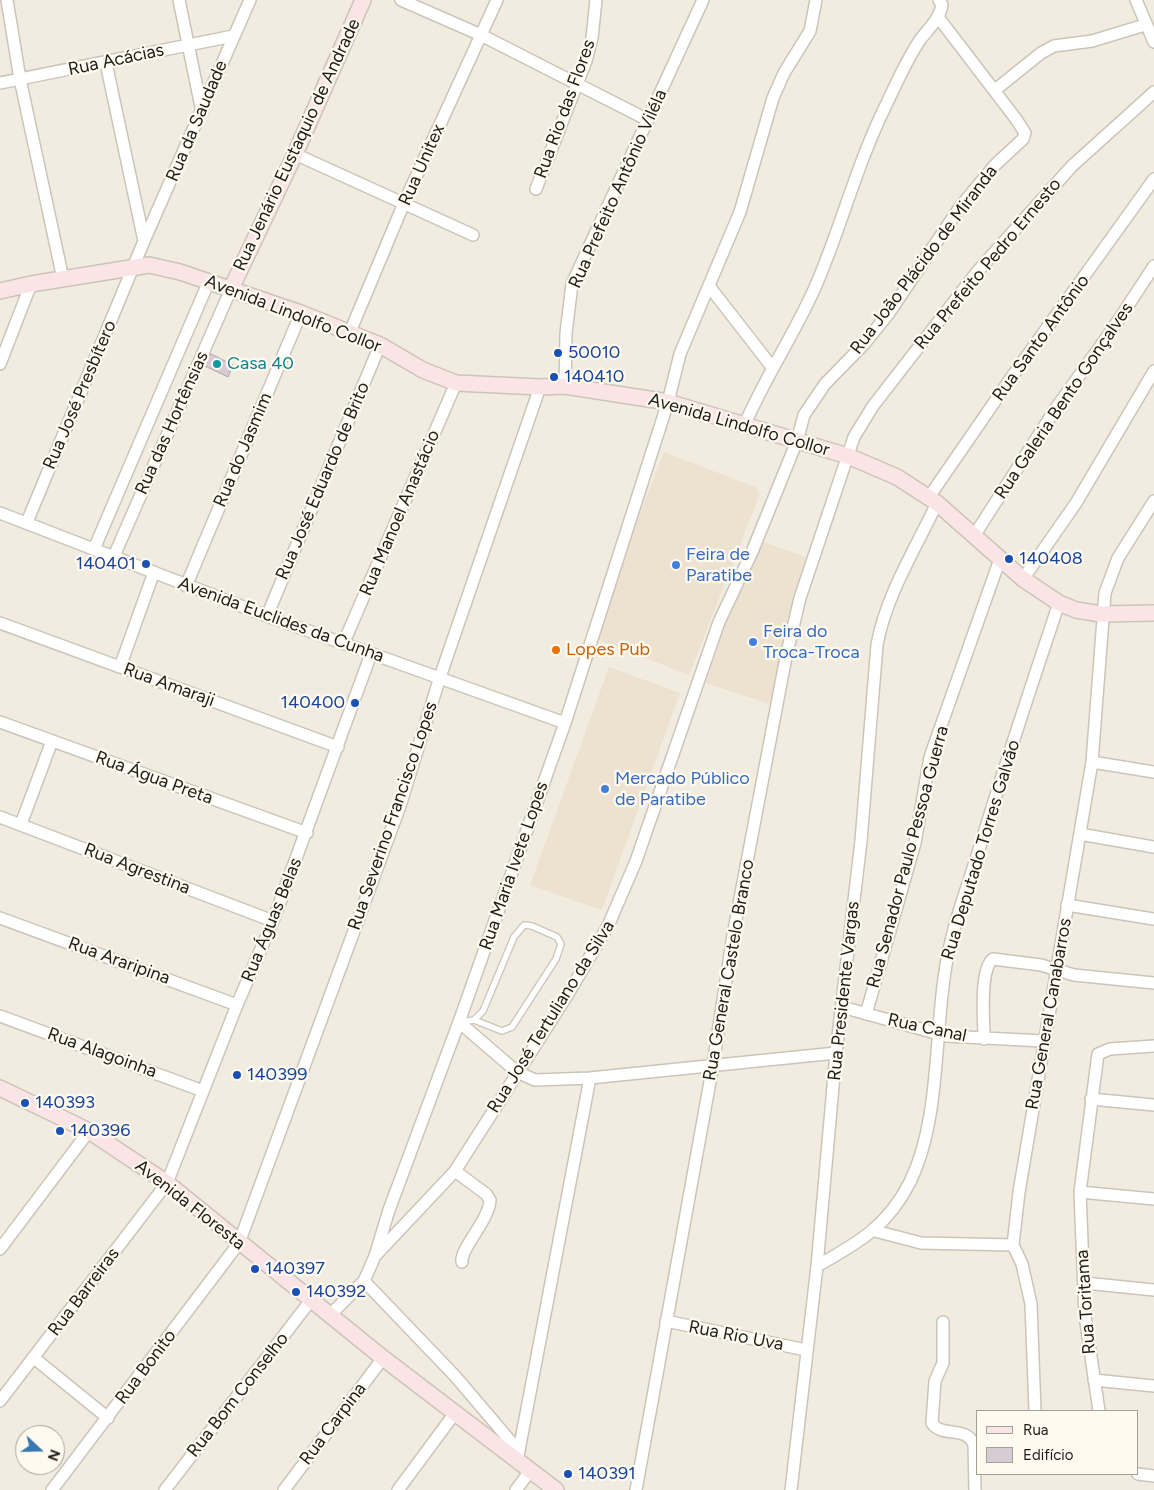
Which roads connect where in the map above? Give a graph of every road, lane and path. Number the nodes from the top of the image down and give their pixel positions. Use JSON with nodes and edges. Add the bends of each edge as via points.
{"nodes":[{"id":1,"x":6,"y":0,"type":"edge"},
{"id":2,"x":178,"y":0,"type":"edge"},
{"id":3,"x":250,"y":0,"type":"edge"},
{"id":4,"x":363,"y":0,"type":"edge"},
{"id":5,"x":401,"y":0,"type":"edge"},
{"id":6,"x":497,"y":0,"type":"edge"},
{"id":7,"x":596,"y":0,"type":"edge"},
{"id":8,"x":703,"y":0,"type":"edge"},
{"id":9,"x":816,"y":0,"type":"edge"},
{"id":10,"x":939,"y":0,"type":"edge"},
{"id":11,"x":1136,"y":0,"type":"edge"},
{"id":12,"x":0,"y":1,"type":"edge"},
{"id":13,"x":938,"y":17,"type":"junction"},
{"id":14,"x":1145,"y":25,"type":"junction"},
{"id":15,"x":481,"y":35,"type":"junction"},
{"id":16,"x":232,"y":36,"type":"junction"},
{"id":17,"x":1154,"y":42,"type":"edge"},
{"id":18,"x":186,"y":45,"type":"junction"},
{"id":19,"x":106,"y":63,"type":"junction"},
{"id":20,"x":20,"y":79,"type":"junction"},
{"id":21,"x":0,"y":83,"type":"edge"},
{"id":22,"x":577,"y":83,"type":"junction"},
{"id":23,"x":995,"y":90,"type":"junction"},
{"id":24,"x":1154,"y":92,"type":"edge"},
{"id":25,"x":202,"y":112,"type":"junction"},
{"id":26,"x":648,"y":120,"type":"junction"},
{"id":27,"x":294,"y":154,"type":"junction"},
{"id":28,"x":1154,"y":179,"type":"edge"},
{"id":29,"x":536,"y":189,"type":"dead end"},
{"id":30,"x":404,"y":203,"type":"junction"},
{"id":31,"x":473,"y":235,"type":"dead end"},
{"id":32,"x":144,"y":241,"type":"junction"},
{"id":33,"x":1154,"y":266,"type":"edge"},
{"id":34,"x":133,"y":267,"type":"junction"},
{"id":35,"x":63,"y":279,"type":"junction"},
{"id":36,"x":209,"y":282,"type":"junction"},
{"id":37,"x":31,"y":284,"type":"junction"},
{"id":38,"x":708,"y":286,"type":"junction"},
{"id":39,"x":231,"y":289,"type":"junction"},
{"id":40,"x":0,"y":291,"type":"edge"},
{"id":41,"x":301,"y":313,"type":"junction"},
{"id":42,"x":350,"y":332,"type":"junction"},
{"id":43,"x":380,"y":346,"type":"junction"},
{"id":44,"x":0,"y":364,"type":"edge"},
{"id":45,"x":772,"y":367,"type":"junction"},
{"id":46,"x":1154,"y":371,"type":"edge"},
{"id":47,"x":456,"y":383,"type":"junction"},
{"id":48,"x":565,"y":386,"type":"junction"},
{"id":49,"x":540,"y":387,"type":"junction"},
{"id":50,"x":668,"y":402,"type":"junction"},
{"id":51,"x":745,"y":424,"type":"junction"},
{"id":52,"x":797,"y":441,"type":"junction"},
{"id":53,"x":848,"y":456,"type":"junction"},
{"id":54,"x":933,"y":500,"type":"junction"},
{"id":55,"x":1154,"y":501,"type":"edge"},
{"id":56,"x":0,"y":513,"type":"edge"},
{"id":57,"x":27,"y":522,"type":"junction"},
{"id":58,"x":974,"y":536,"type":"junction"},
{"id":59,"x":94,"y":549,"type":"junction"},
{"id":60,"x":114,"y":556,"type":"junction"},
{"id":61,"x":1000,"y":559,"type":"junction"},
{"id":62,"x":154,"y":572,"type":"junction"},
{"id":63,"x":1023,"y":579,"type":"junction"},
{"id":64,"x":186,"y":586,"type":"junction"},
{"id":65,"x":1059,"y":603,"type":"junction"},
{"id":66,"x":1154,"y":613,"type":"edge"},
{"id":67,"x":1101,"y":614,"type":"junction"},
{"id":68,"x":267,"y":616,"type":"junction"},
{"id":69,"x":0,"y":623,"type":"edge"},
{"id":70,"x":344,"y":642,"type":"junction"},
{"id":71,"x":371,"y":654,"type":"junction"},
{"id":72,"x":120,"y":667,"type":"junction"},
{"id":73,"x":440,"y":677,"type":"junction"},
{"id":74,"x":0,"y":722,"type":"edge"},
{"id":75,"x":564,"y":723,"type":"junction"},
{"id":76,"x":52,"y":741,"type":"junction"},
{"id":77,"x":338,"y":747,"type":"junction"},
{"id":78,"x":1092,"y":762,"type":"junction"},
{"id":79,"x":1154,"y":772,"type":"edge"},
{"id":80,"x":0,"y":817,"type":"edge"},
{"id":81,"x":20,"y":824,"type":"junction"},
{"id":82,"x":307,"y":833,"type":"junction"},
{"id":83,"x":1080,"y":834,"type":"junction"},
{"id":84,"x":1154,"y":847,"type":"edge"},
{"id":85,"x":1067,"y":905,"type":"junction"},
{"id":86,"x":0,"y":918,"type":"edge"},
{"id":87,"x":1154,"y":919,"type":"edge"},
{"id":88,"x":273,"y":921,"type":"junction"},
{"id":89,"x":1057,"y":970,"type":"junction"},
{"id":90,"x":1154,"y":983,"type":"edge"},
{"id":91,"x":237,"y":1005,"type":"junction"},
{"id":92,"x":842,"y":1008,"type":"junction"},
{"id":93,"x":866,"y":1014,"type":"junction"},
{"id":94,"x":0,"y":1016,"type":"edge"},
{"id":95,"x":474,"y":1020,"type":"junction"},
{"id":96,"x":459,"y":1022,"type":"junction"},
{"id":97,"x":938,"y":1033,"type":"junction"},
{"id":98,"x":984,"y":1039,"type":"junction"},
{"id":99,"x":1043,"y":1042,"type":"junction"},
{"id":100,"x":1154,"y":1046,"type":"edge"},
{"id":101,"x":836,"y":1053,"type":"junction"},
{"id":102,"x":713,"y":1065,"type":"junction"},
{"id":103,"x":518,"y":1072,"type":"junction"},
{"id":104,"x":590,"y":1078,"type":"junction"},
{"id":105,"x":0,"y":1088,"type":"edge"},
{"id":106,"x":203,"y":1090,"type":"junction"},
{"id":107,"x":1091,"y":1099,"type":"junction"},
{"id":108,"x":1154,"y":1105,"type":"edge"},
{"id":109,"x":89,"y":1131,"type":"junction"},
{"id":110,"x":455,"y":1172,"type":"junction"},
{"id":111,"x":167,"y":1183,"type":"junction"},
{"id":112,"x":1080,"y":1192,"type":"junction"},
{"id":113,"x":1154,"y":1199,"type":"edge"},
{"id":114,"x":875,"y":1231,"type":"junction"},
{"id":115,"x":239,"y":1243,"type":"junction"},
{"id":116,"x":1013,"y":1245,"type":"junction"},
{"id":117,"x":0,"y":1249,"type":"edge"},
{"id":118,"x":375,"y":1256,"type":"junction"},
{"id":119,"x":462,"y":1262,"type":"dead end"},
{"id":120,"x":817,"y":1266,"type":"junction"},
{"id":121,"x":364,"y":1281,"type":"junction"},
{"id":122,"x":1085,"y":1283,"type":"junction"},
{"id":123,"x":1154,"y":1290,"type":"edge"},
{"id":124,"x":311,"y":1300,"type":"junction"},
{"id":125,"x":330,"y":1315,"type":"junction"},
{"id":126,"x":666,"y":1321,"type":"junction"},
{"id":127,"x":942,"y":1322,"type":"dead end"},
{"id":128,"x":806,"y":1350,"type":"junction"},
{"id":129,"x":34,"y":1358,"type":"junction"},
{"id":130,"x":383,"y":1358,"type":"junction"},
{"id":131,"x":1094,"y":1380,"type":"junction"},
{"id":132,"x":1154,"y":1386,"type":"edge"},
{"id":133,"x":0,"y":1401,"type":"edge"},
{"id":134,"x":1035,"y":1410,"type":"edge"},
{"id":135,"x":1098,"y":1410,"type":"edge"},
{"id":136,"x":455,"y":1413,"type":"junction"},
{"id":137,"x":108,"y":1418,"type":"junction"},
{"id":138,"x":976,"y":1445,"type":"edge"},
{"id":139,"x":517,"y":1456,"type":"junction"},
{"id":140,"x":530,"y":1471,"type":"junction"},
{"id":141,"x":1139,"y":1474,"type":"edge"},
{"id":142,"x":1154,"y":1476,"type":"edge"},
{"id":143,"x":52,"y":1490,"type":"edge"},
{"id":144,"x":165,"y":1490,"type":"edge"},
{"id":145,"x":284,"y":1490,"type":"edge"},
{"id":146,"x":398,"y":1490,"type":"edge"},
{"id":147,"x":516,"y":1490,"type":"edge"},
{"id":148,"x":556,"y":1490,"type":"edge"},
{"id":149,"x":636,"y":1490,"type":"edge"},
{"id":150,"x":791,"y":1490,"type":"edge"},
{"id":151,"x":975,"y":1490,"type":"edge"}],
"edges":[{"from":1,"to":12,"type":"street"},
{"from":1,"to":20,"type":"street"},
{"from":2,"to":18,"type":"street"},
{"from":3,"to":16,"type":"street","name":"Rua da Saudade"},
{"from":4,"to":27,"type":"main road","name":"Rua Jenário Eustaquio de Andrade"},
{"from":5,"to":15,"type":"street"},
{"from":6,"to":15,"type":"street","name":"Rua Unitex"},
{"from":7,"to":22,"type":"street","name":"Rua Rio das Flores","via":[[592,38]]},
{"from":8,"to":26,"type":"street","name":"Rua Prefeito Antônio Viléla"},
{"from":9,"to":38,"type":"street","name":"Rua Maria Ivete Lopes","via":[[810,31],[773,98],[740,212]]},
{"from":10,"to":13,"type":"street","via":[[942,5]]},
{"from":11,"to":14,"type":"street"},
{"from":13,"to":23,"type":"street"},
{"from":13,"to":45,"type":"street","via":[[913,52],[886,105],[816,284]]},
{"from":14,"to":17,"type":"street"},
{"from":14,"to":23,"type":"street","via":[[1092,42],[1054,46]]},
{"from":15,"to":22,"type":"street"},
{"from":15,"to":30,"type":"street","name":"Rua Unitex"},
{"from":16,"to":18,"type":"street","name":"Rua Acácias"},
{"from":16,"to":25,"type":"street","name":"Rua da Saudade"},
{"from":18,"to":19,"type":"street","name":"Rua Acácias"},
{"from":18,"to":25,"type":"street"},
{"from":19,"to":20,"type":"street","name":"Rua Acácias"},
{"from":19,"to":32,"type":"street"},
{"from":20,"to":21,"type":"street","name":"Rua Acácias"},
{"from":20,"to":35,"type":"street"},
{"from":22,"to":26,"type":"street"},
{"from":22,"to":29,"type":"street","name":"Rua Rio das Flores"},
{"from":23,"to":52,"type":"street","name":"Rua João Plácido de Miranda","via":[[1025,133],[1023,140],[995,165],[960,207],[877,328],[816,396],[804,415]]},
{"from":24,"to":53,"type":"street","name":"Rua Prefeito Pedro Ernesto","via":[[1072,166],[961,291],[866,414]]},
{"from":25,"to":32,"type":"street","name":"Rua da Saudade"},
{"from":26,"to":48,"type":"street","name":"Rua Prefeito Antônio Viléla","via":[[572,284],[566,333]]},
{"from":27,"to":30,"type":"street"},
{"from":27,"to":39,"type":"main road","name":"Rua Jenário Eustaquio de Andrade"},
{"from":28,"to":54,"type":"street","name":"Rua Santo Antônio","via":[[1011,378]]},
{"from":30,"to":31,"type":"street"},
{"from":30,"to":42,"type":"street","name":"Rua Unitex"},
{"from":32,"to":34,"type":"street","name":"Rua da Saudade"},
{"from":33,"to":58,"type":"street","name":"Rua Galeria Bento Gonçalves","via":[[1056,408]]},
{"from":34,"to":35,"type":"main road","name":"Avenida Lindolfo Collor"},
{"from":34,"to":36,"type":"main road","name":"Avenida Lindolfo Collor","via":[[150,265]]},
{"from":34,"to":57,"type":"street","name":"Rua José Presbítero"},
{"from":35,"to":37,"type":"main road","name":"Avenida Lindolfo Collor"},
{"from":36,"to":39,"type":"main road","name":"Avenida Lindolfo Collor"},
{"from":36,"to":59,"type":"street","name":"Rua das Hortênsias"},
{"from":37,"to":40,"type":"main road","name":"Avenida Lindolfo Collor"},
{"from":37,"to":44,"type":"street"},
{"from":38,"to":45,"type":"street"},
{"from":38,"to":50,"type":"street","name":"Rua Maria Ivete Lopes","via":[[680,354]]},
{"from":39,"to":41,"type":"main road","name":"Avenida Lindolfo Collor"},
{"from":39,"to":60,"type":"street","name":"Rua das Hortênsias"},
{"from":41,"to":42,"type":"main road","name":"Avenida Lindolfo Collor"},
{"from":41,"to":64,"type":"street","name":"Rua do Jasmim"},
{"from":42,"to":43,"type":"main road","name":"Avenida Lindolfo Collor"},
{"from":43,"to":47,"type":"main road","name":"Avenida Lindolfo Collor","via":[[423,370]]},
{"from":43,"to":68,"type":"street","name":"Rua José Eduardo de Brito"},
{"from":45,"to":51,"type":"street"},
{"from":46,"to":63,"type":"street","via":[[1076,503]]},
{"from":47,"to":49,"type":"main road","name":"Avenida Lindolfo Collor"},
{"from":47,"to":70,"type":"street","name":"Rua Manoel Anastácio"},
{"from":48,"to":49,"type":"main road","name":"Avenida Lindolfo Collor"},
{"from":48,"to":50,"type":"main road","name":"Avenida Lindolfo Collor"},
{"from":49,"to":73,"type":"street","name":"Rua Severino Francisco Lopes"},
{"from":50,"to":51,"type":"main road","name":"Avenida Lindolfo Collor"},
{"from":50,"to":75,"type":"street","name":"Rua Maria Ivete Lopes"},
{"from":51,"to":52,"type":"main road","name":"Avenida Lindolfo Collor"},
{"from":52,"to":53,"type":"main road","name":"Avenida Lindolfo Collor"},
{"from":52,"to":103,"type":"street","name":"Rua José Tertuliano da Silva","via":[[752,552],[718,622],[623,894],[595,950]]},
{"from":53,"to":54,"type":"main road","name":"Avenida Lindolfo Collor","via":[[897,477]]},
{"from":53,"to":102,"type":"street","name":"Rua General Castelo Branco","via":[[792,626],[733,935]]},
{"from":54,"to":58,"type":"main road","name":"Avenida Lindolfo Collor"},
{"from":54,"to":92,"type":"street","name":"Rua Presidente Vargas","via":[[880,625]]},
{"from":55,"to":67,"type":"street","name":"Rua General Canabarros","via":[[1118,558]]},
{"from":56,"to":57,"type":"street","name":"Avenida Euclides da Cunha"},
{"from":57,"to":59,"type":"street","name":"Avenida Euclides da Cunha"},
{"from":58,"to":61,"type":"main road","name":"Avenida Lindolfo Collor"},
{"from":59,"to":60,"type":"street","name":"Avenida Euclides da Cunha"},
{"from":60,"to":62,"type":"street","name":"Avenida Euclides da Cunha"},
{"from":61,"to":63,"type":"main road","name":"Avenida Lindolfo Collor"},
{"from":61,"to":93,"type":"street","name":"Rua Senador Paulo Pessoa Guerra","via":[[930,757],[915,843]]},
{"from":62,"to":64,"type":"street","name":"Avenida Euclides da Cunha"},
{"from":62,"to":72,"type":"street"},
{"from":63,"to":65,"type":"main road","name":"Avenida Lindolfo Collor"},
{"from":64,"to":68,"type":"street","name":"Avenida Euclides da Cunha"},
{"from":65,"to":67,"type":"main road","name":"Avenida Lindolfo Collor"},
{"from":65,"to":97,"type":"street","name":"Rua Deputado Torres Galvão","via":[[953,934],[944,975]]},
{"from":66,"to":67,"type":"main road","name":"Avenida Lindolfo Collor"},
{"from":67,"to":78,"type":"street","name":"Rua General Canabarros"},
{"from":68,"to":70,"type":"street","name":"Avenida Euclides da Cunha"},
{"from":69,"to":72,"type":"street","name":"Rua Amaraji"},
{"from":70,"to":71,"type":"street","name":"Avenida Euclides da Cunha"},
{"from":71,"to":73,"type":"street","name":"Avenida Euclides da Cunha"},
{"from":71,"to":77,"type":"street","name":"Rua Águas Belas"},
{"from":72,"to":77,"type":"street","name":"Rua Amaraji"},
{"from":73,"to":75,"type":"street","name":"Avenida Euclides da Cunha"},
{"from":73,"to":115,"type":"street","name":"Rua Severino Francisco Lopes","via":[[400,806]]},
{"from":74,"to":76,"type":"street","name":"Rua Água Preta"},
{"from":75,"to":96,"type":"street","name":"Rua Maria Ivete Lopes"},
{"from":76,"to":81,"type":"street"},
{"from":76,"to":82,"type":"street","name":"Rua Água Preta"},
{"from":77,"to":82,"type":"street","name":"Rua Águas Belas"},
{"from":78,"to":79,"type":"street"},
{"from":78,"to":83,"type":"street","name":"Rua General Canabarros"},
{"from":80,"to":81,"type":"street","name":"Rua Agrestina"},
{"from":81,"to":88,"type":"street","name":"Rua Agrestina"},
{"from":82,"to":88,"type":"street","name":"Rua Águas Belas"},
{"from":83,"to":84,"type":"street"},
{"from":83,"to":85,"type":"street","name":"Rua General Canabarros"},
{"from":85,"to":87,"type":"street"},
{"from":85,"to":89,"type":"street","name":"Rua General Canabarros"},
{"from":86,"to":91,"type":"street","name":"Rua Araripina"},
{"from":88,"to":91,"type":"street","name":"Rua Águas Belas"},
{"from":89,"to":90,"type":"street","via":[[1074,975]]},
{"from":89,"to":98,"type":"street","via":[[992,959],[985,973]]},
{"from":89,"to":99,"type":"street","name":"Rua General Canabarros"},
{"from":91,"to":106,"type":"street","name":"Rua Águas Belas"},
{"from":92,"to":93,"type":"street","name":"Rua Canal"},
{"from":92,"to":101,"type":"street","name":"Rua Presidente Vargas"},
{"from":93,"to":97,"type":"street","name":"Rua Canal"},
{"from":94,"to":106,"type":"street","name":"Rua Alagoinha"},
{"from":95,"to":95,"type":"lane","via":[[482,1011],[514,937],[524,925],[557,936],[561,944],[556,959],[512,1027],[502,1031]]},
{"from":95,"to":96,"type":"lane"},
{"from":96,"to":103,"type":"street"},
{"from":96,"to":118,"type":"street","name":"Rua Maria Ivete Lopes"},
{"from":97,"to":98,"type":"street","name":"Rua Canal"},
{"from":97,"to":114,"type":"street","name":"Rua Deputado Torres Galvão","via":[[921,1158],[898,1201]]},
{"from":98,"to":99,"type":"street","name":"Rua Canal"},
{"from":99,"to":116,"type":"street","name":"Rua General Canabarros"},
{"from":100,"to":107,"type":"street","name":"Rua Toritama","via":[[1110,1049],[1098,1054]]},
{"from":101,"to":102,"type":"street"},
{"from":101,"to":120,"type":"street","name":"Rua Presidente Vargas"},
{"from":102,"to":104,"type":"street"},
{"from":102,"to":126,"type":"street","name":"Rua General Castelo Branco"},
{"from":103,"to":104,"type":"street","via":[[536,1080]]},
{"from":103,"to":110,"type":"street","name":"Rua José Tertuliano da Silva"},
{"from":104,"to":139,"type":"street"},
{"from":105,"to":109,"type":"main road","name":"Avenida Floresta"},
{"from":106,"to":111,"type":"street","name":"Rua Águas Belas"},
{"from":107,"to":108,"type":"street"},
{"from":107,"to":112,"type":"street","name":"Rua Toritama"},
{"from":109,"to":111,"type":"main road","name":"Avenida Floresta"},
{"from":109,"to":117,"type":"street"},
{"from":110,"to":118,"type":"street","name":"Rua José Tertuliano da Silva"},
{"from":110,"to":119,"type":"street","via":[[490,1200],[485,1220]]},
{"from":111,"to":115,"type":"main road","name":"Avenida Floresta"},
{"from":111,"to":129,"type":"street","name":"Rua Barreiras"},
{"from":112,"to":113,"type":"street"},
{"from":112,"to":122,"type":"street","name":"Rua Toritama"},
{"from":114,"to":116,"type":"street","via":[[921,1243]]},
{"from":114,"to":120,"type":"street","name":"Rua Deputado Torres Galvão"},
{"from":115,"to":124,"type":"main road","name":"Avenida Floresta"},
{"from":115,"to":137,"type":"street","name":"Rua Bonito"},
{"from":116,"to":134,"type":"street","via":[[1022,1264],[1031,1304]]},
{"from":118,"to":121,"type":"street","name":"Rua Maria Ivete Lopes"},
{"from":120,"to":128,"type":"street","name":"Rua Presidente Vargas"},
{"from":121,"to":125,"type":"street","name":"Rua Maria Ivete Lopes"},
{"from":121,"to":139,"type":"street","via":[[455,1376]]},
{"from":122,"to":123,"type":"street"},
{"from":122,"to":131,"type":"street","name":"Rua Toritama","via":[[1085,1316]]},
{"from":124,"to":125,"type":"main road","name":"Avenida Floresta"},
{"from":124,"to":144,"type":"street","name":"Rua Bom Conselho"},
{"from":125,"to":130,"type":"main road","name":"Avenida Floresta"},
{"from":126,"to":128,"type":"street","name":"Rua Rio Uva"},
{"from":126,"to":149,"type":"street","name":"Rua General Castelo Branco"},
{"from":127,"to":138,"type":"street","via":[[943,1363],[935,1381],[932,1423],[969,1436]]},
{"from":128,"to":150,"type":"street","name":"Rua Presidente Vargas"},
{"from":129,"to":133,"type":"street","name":"Rua Barreiras"},
{"from":129,"to":137,"type":"street"},
{"from":130,"to":136,"type":"main road","name":"Avenida Floresta"},
{"from":130,"to":145,"type":"street","name":"Rua Carpina"},
{"from":131,"to":132,"type":"street"},
{"from":131,"to":135,"type":"street","name":"Rua Toritama"},
{"from":136,"to":139,"type":"main road","name":"Avenida Floresta"},
{"from":136,"to":146,"type":"street"},
{"from":137,"to":143,"type":"street","name":"Rua Bonito"},
{"from":138,"to":151,"type":"street"},
{"from":139,"to":140,"type":"main road","name":"Avenida Floresta"},
{"from":140,"to":147,"type":"street"},
{"from":140,"to":148,"type":"main road","name":"Avenida Floresta"},
{"from":141,"to":142,"type":"street"}]}
